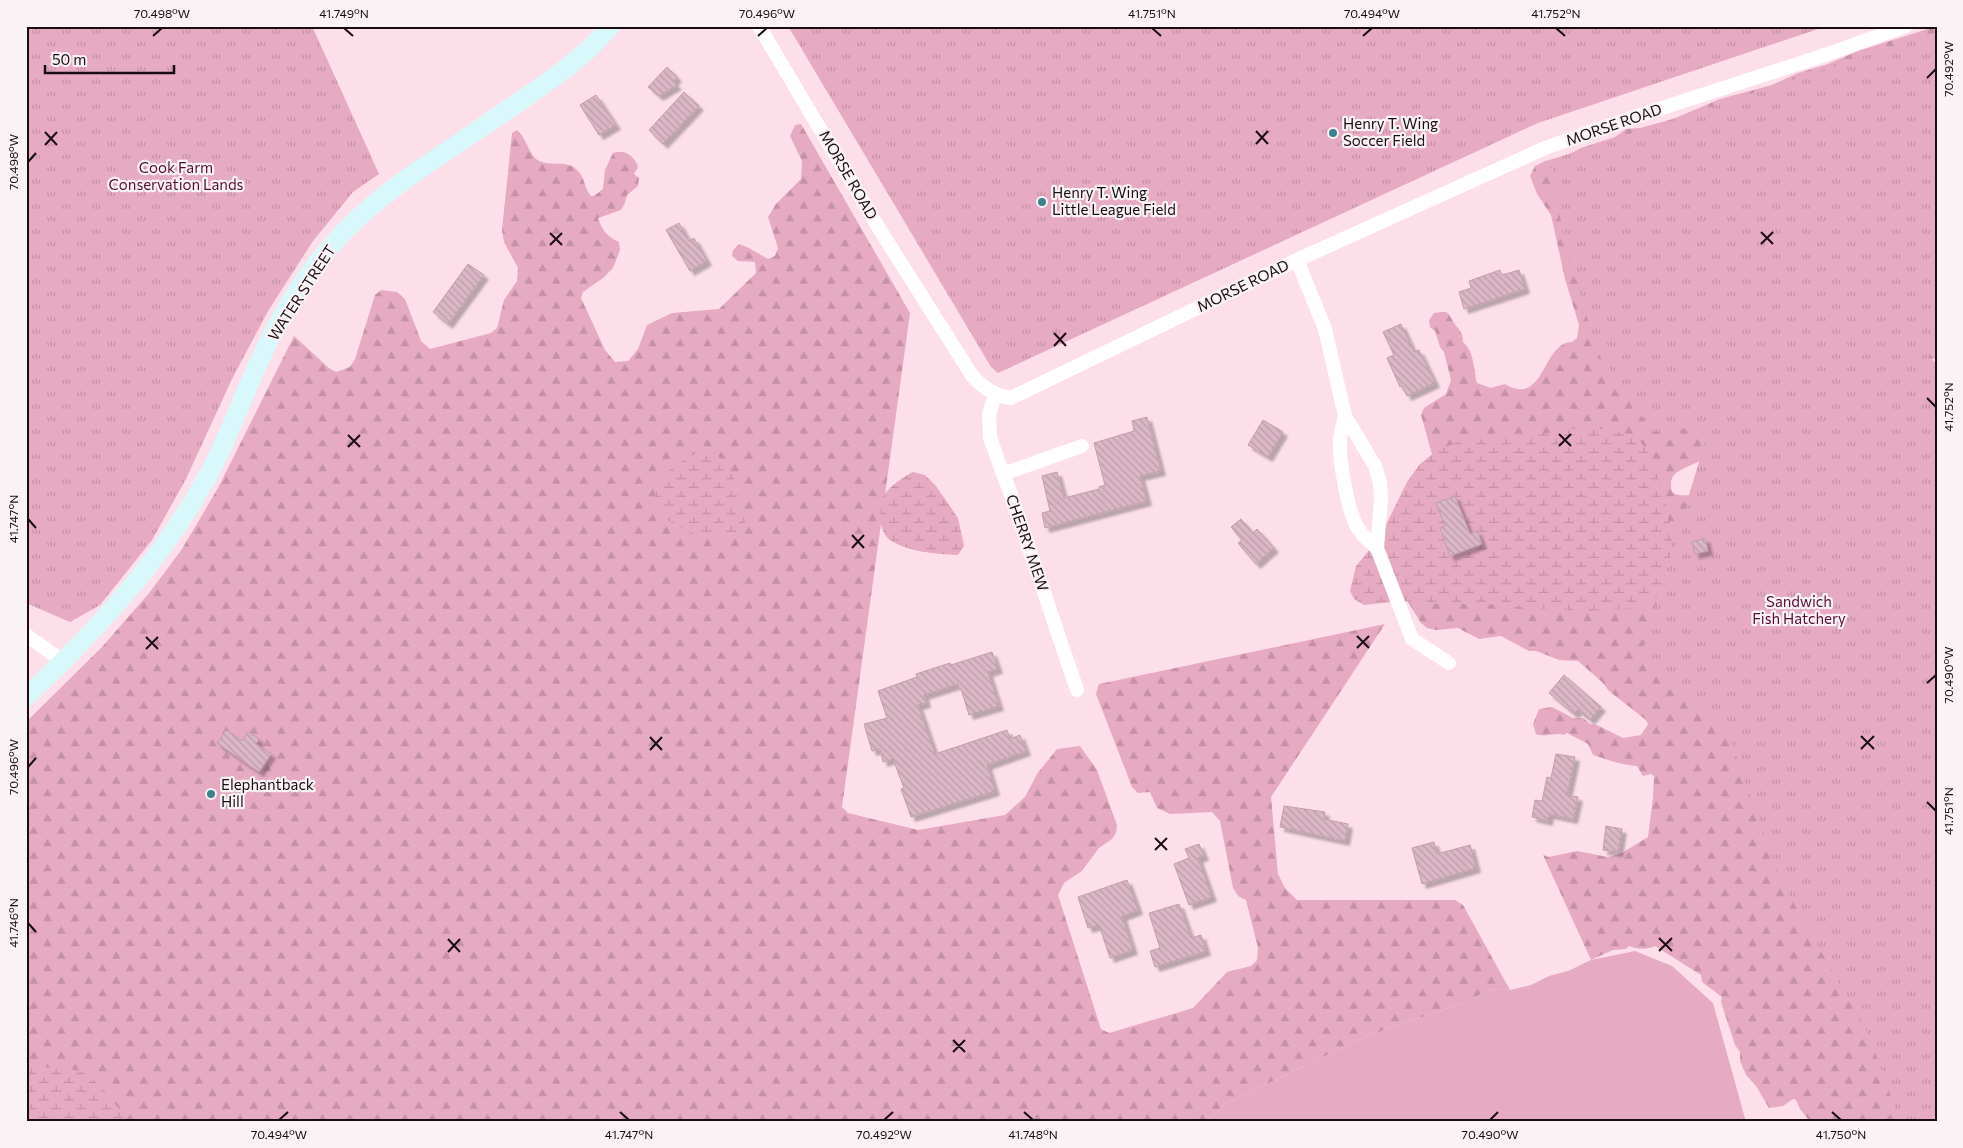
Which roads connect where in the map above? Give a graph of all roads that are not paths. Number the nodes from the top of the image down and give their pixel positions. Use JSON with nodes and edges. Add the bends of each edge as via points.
{"nodes":[{"id":1,"x":611,"y":26,"type":"edge"},
{"id":2,"x":759,"y":26,"type":"edge"},
{"id":3,"x":1906,"y":26,"type":"edge"},
{"id":4,"x":1297,"y":260,"type":"junction"},
{"id":5,"x":995,"y":394,"type":"junction"},
{"id":6,"x":1345,"y":416,"type":"junction"},
{"id":7,"x":1082,"y":446,"type":"dead end"},
{"id":8,"x":1003,"y":474,"type":"junction"},
{"id":9,"x":1376,"y":548,"type":"junction"},
{"id":10,"x":26,"y":635,"type":"edge"},
{"id":11,"x":64,"y":662,"type":"junction"},
{"id":12,"x":1449,"y":663,"type":"dead end"},
{"id":13,"x":1076,"y":690,"type":"dead end"},
{"id":14,"x":26,"y":696,"type":"edge"}],
"edges":[{"from":1,"to":11,"type":"main road","name":"WATER STREET","via":[[564,70],[395,187],[331,246],[271,337],[212,468],[180,523],[150,566]]},
{"from":2,"to":5,"type":"street","name":"MORSE ROAD","via":[[880,230],[973,378]]},
{"from":3,"to":4,"type":"street","name":"MORSE ROAD","via":[[1545,148]]},
{"from":4,"to":5,"type":"street","name":"MORSE ROAD","via":[[1019,396],[1010,398]]},
{"from":4,"to":6,"type":"street","via":[[1325,330]]},
{"from":5,"to":8,"type":"street","name":"CHERRY MEW","via":[[989,415],[990,438]]},
{"from":6,"to":9,"type":"street","via":[[1375,466],[1380,483]]},
{"from":6,"to":9,"type":"street","via":[[1340,454],[1351,511],[1356,525]]},
{"from":7,"to":8,"type":"street"},
{"from":8,"to":13,"type":"street","name":"CHERRY MEW"},
{"from":9,"to":12,"type":"street","via":[[1412,638]]},
{"from":10,"to":11,"type":"street"},
{"from":11,"to":14,"type":"main road","name":"WATER STREET"}]}
